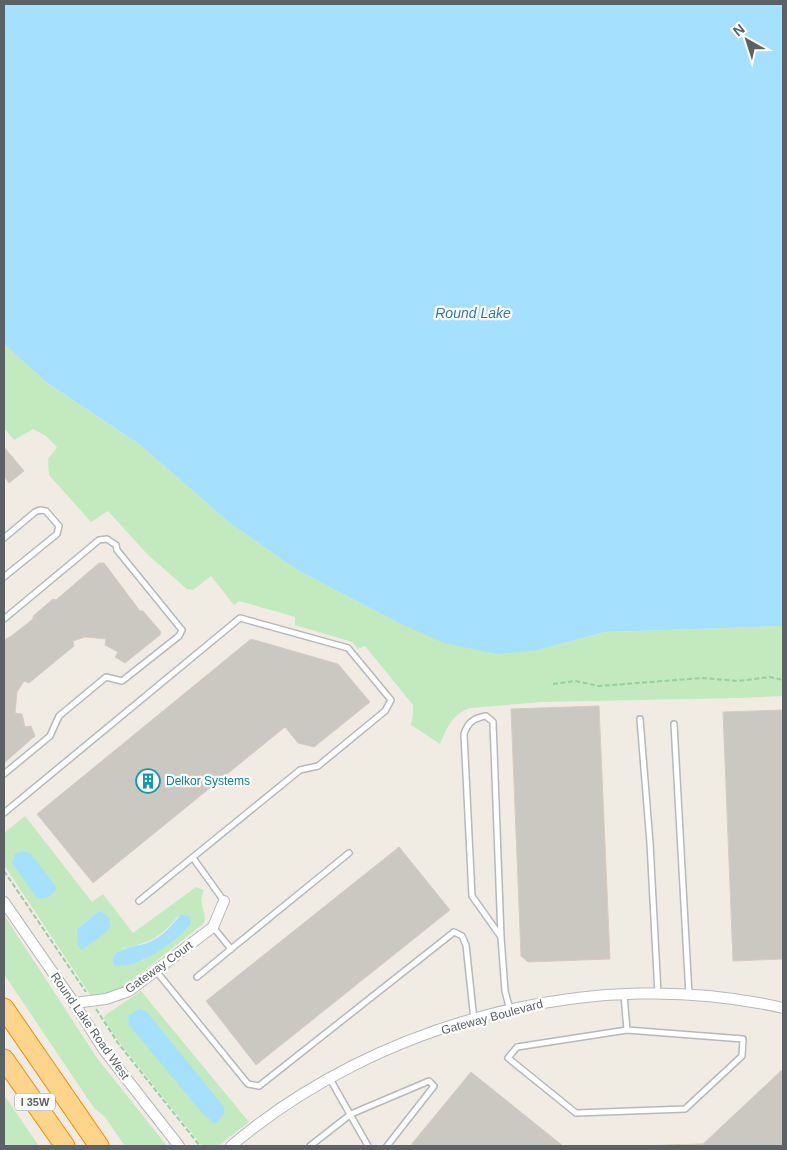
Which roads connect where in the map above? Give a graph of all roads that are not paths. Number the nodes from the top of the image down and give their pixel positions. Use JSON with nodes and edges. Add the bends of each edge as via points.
{"nodes":[{"id":1,"x":4,"y":538,"type":"edge"},
{"id":2,"x":4,"y":577,"type":"edge"},
{"id":3,"x":4,"y":619,"type":"edge"},
{"id":4,"x":640,"y":719,"type":"dead end"},
{"id":5,"x":674,"y":724,"type":"dead end"},
{"id":6,"x":4,"y":774,"type":"edge"},
{"id":7,"x":4,"y":813,"type":"edge"},
{"id":8,"x":349,"y":853,"type":"dead end"},
{"id":9,"x":193,"y":858,"type":"junction"},
{"id":10,"x":139,"y":901,"type":"dead end"},
{"id":11,"x":224,"y":901,"type":"joint"},
{"id":12,"x":4,"y":902,"type":"edge"},
{"id":13,"x":213,"y":927,"type":"junction"},
{"id":14,"x":501,"y":937,"type":"junction"},
{"id":15,"x":231,"y":949,"type":"junction"},
{"id":16,"x":156,"y":971,"type":"junction"},
{"id":17,"x":197,"y":977,"type":"dead end"},
{"id":18,"x":624,"y":994,"type":"junction"},
{"id":19,"x":658,"y":994,"type":"junction"},
{"id":20,"x":689,"y":995,"type":"junction"},
{"id":21,"x":74,"y":1003,"type":"junction"},
{"id":22,"x":4,"y":1008,"type":"edge"},
{"id":23,"x":783,"y":1008,"type":"edge"},
{"id":24,"x":510,"y":1010,"type":"junction"},
{"id":25,"x":474,"y":1020,"type":"junction"},
{"id":26,"x":627,"y":1030,"type":"junction"},
{"id":27,"x":4,"y":1059,"type":"edge"},
{"id":28,"x":50,"y":1075,"type":"junction"},
{"id":29,"x":330,"y":1078,"type":"junction"},
{"id":30,"x":350,"y":1114,"type":"junction"},
{"id":31,"x":65,"y":1146,"type":"edge"},
{"id":32,"x":99,"y":1146,"type":"edge"},
{"id":33,"x":106,"y":1146,"type":"edge"},
{"id":34,"x":179,"y":1146,"type":"edge"},
{"id":35,"x":231,"y":1146,"type":"edge"},
{"id":36,"x":310,"y":1146,"type":"edge"},
{"id":37,"x":368,"y":1146,"type":"edge"},
{"id":38,"x":387,"y":1146,"type":"edge"}],
"edges":[{"from":1,"to":2,"type":"lane","via":[[40,510],[46,511],[59,526],[57,534]]},
{"from":3,"to":6,"type":"lane","via":[[99,540],[107,539],[116,545],[182,630],[179,636],[122,681],[106,677],[59,716],[50,736]]},
{"from":4,"to":19,"type":"lane"},
{"from":5,"to":20,"type":"lane"},
{"from":7,"to":9,"type":"lane","via":[[240,618],[348,648],[391,700],[385,711],[318,766],[300,770]]},
{"from":8,"to":15,"type":"lane"},
{"from":9,"to":10,"type":"lane"},
{"from":9,"to":11,"type":"lane"},
{"from":11,"to":13,"type":"street","name":"Gateway Court"},
{"from":12,"to":21,"type":"street","name":"Round Lake Road West"},
{"from":13,"to":15,"type":"lane"},
{"from":13,"to":16,"type":"street","name":"Gateway Court"},
{"from":14,"to":14,"type":"lane","via":[[493,722],[486,716],[476,718],[464,734],[472,896]]},
{"from":14,"to":24,"type":"lane","via":[[505,991]]},
{"from":15,"to":17,"type":"lane"},
{"from":16,"to":21,"type":"street","name":"Gateway Court","via":[[129,991],[106,999]]},
{"from":16,"to":25,"type":"lane","via":[[251,1086],[259,1086],[454,932],[462,936],[466,945]]},
{"from":18,"to":19,"type":"street","name":"Gateway Boulevard"},
{"from":18,"to":24,"type":"street","name":"Gateway Boulevard","via":[[549,1002]]},
{"from":18,"to":26,"type":"lane"},
{"from":19,"to":20,"type":"street","name":"Gateway Boulevard"},
{"from":20,"to":23,"type":"street","name":"Gateway Boulevard"},
{"from":21,"to":34,"type":"street","name":"Round Lake Road West","via":[[104,1050]]},
{"from":22,"to":28,"type":"highway","number":"I 35W"},
{"from":24,"to":25,"type":"street","name":"Gateway Boulevard"},
{"from":25,"to":29,"type":"street","name":"Gateway Boulevard","via":[[405,1043]]},
{"from":26,"to":26,"type":"lane","via":[[517,1047],[508,1058],[576,1113],[685,1109],[742,1056],[743,1039]]},
{"from":27,"to":31,"type":"highway","number":"I 35W"},
{"from":28,"to":32,"type":"highway","number":"I 35W"},
{"from":28,"to":33,"type":"highway"},
{"from":29,"to":30,"type":"lane"},
{"from":29,"to":35,"type":"street","name":"Gateway Boulevard","via":[[286,1105]]},
{"from":30,"to":36,"type":"lane"},
{"from":30,"to":37,"type":"lane"},
{"from":30,"to":38,"type":"lane","via":[[430,1081],[434,1086]]}]}
